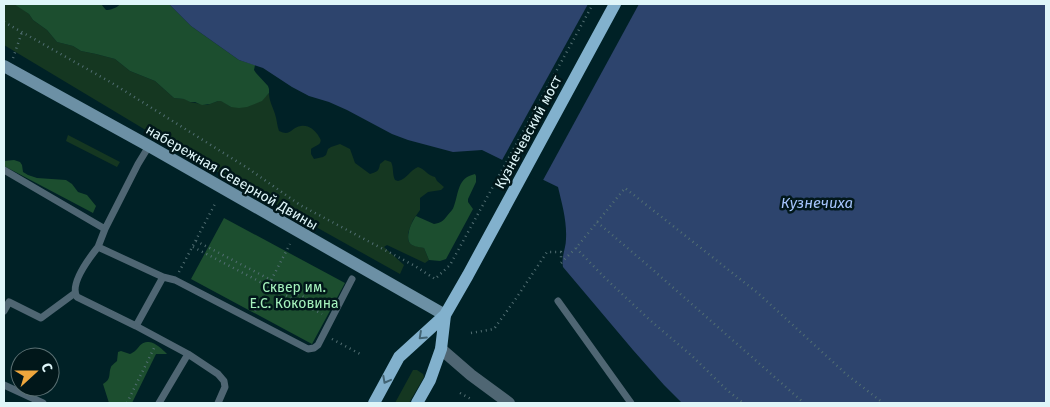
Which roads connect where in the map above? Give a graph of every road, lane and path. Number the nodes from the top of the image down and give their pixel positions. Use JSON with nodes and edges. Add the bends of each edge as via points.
{"nodes":[{"id":1,"x":593,"y":4,"type":"edge"},
{"id":2,"x":615,"y":4,"type":"edge"},
{"id":3,"x":4,"y":22,"type":"edge"},
{"id":4,"x":22,"y":32,"type":"junction"},
{"id":5,"x":8,"y":62,"type":"edge"},
{"id":6,"x":149,"y":146,"type":"junction"},
{"id":7,"x":4,"y":170,"type":"edge"},
{"id":8,"x":216,"y":202,"type":"dead end"},
{"id":9,"x":597,"y":222,"type":"junction"},
{"id":10,"x":105,"y":229,"type":"junction"},
{"id":11,"x":196,"y":241,"type":"junction"},
{"id":12,"x":290,"y":244,"type":"dead end"},
{"id":13,"x":193,"y":246,"type":"junction"},
{"id":14,"x":98,"y":247,"type":"junction"},
{"id":15,"x":576,"y":248,"type":"junction"},
{"id":16,"x":163,"y":278,"type":"junction"},
{"id":17,"x":352,"y":279,"type":"dead end"},
{"id":18,"x":175,"y":280,"type":"junction"},
{"id":19,"x":271,"y":280,"type":"junction"},
{"id":20,"x":268,"y":286,"type":"junction"},
{"id":21,"x":75,"y":293,"type":"junction"},
{"id":22,"x":313,"y":301,"type":"junction"},
{"id":23,"x":558,"y":301,"type":"dead end"},
{"id":24,"x":310,"y":307,"type":"junction"},
{"id":25,"x":4,"y":311,"type":"edge"},
{"id":26,"x":445,"y":315,"type":"junction"},
{"id":27,"x":334,"y":316,"type":"junction"},
{"id":28,"x":251,"y":319,"type":"junction"},
{"id":29,"x":136,"y":326,"type":"junction"},
{"id":30,"x":471,"y":333,"type":"dead end"},
{"id":31,"x":325,"y":334,"type":"junction"},
{"id":32,"x":159,"y":338,"type":"junction"},
{"id":33,"x":441,"y":349,"type":"junction"},
{"id":34,"x":188,"y":354,"type":"junction"},
{"id":35,"x":362,"y":355,"type":"dead end"},
{"id":36,"x":4,"y":385,"type":"edge"},
{"id":37,"x":460,"y":393,"type":"dead end"},
{"id":38,"x":471,"y":398,"type":"dead end"},
{"id":39,"x":43,"y":403,"type":"edge"},
{"id":40,"x":128,"y":403,"type":"edge"},
{"id":41,"x":159,"y":403,"type":"edge"},
{"id":42,"x":218,"y":403,"type":"edge"},
{"id":43,"x":374,"y":403,"type":"edge"},
{"id":44,"x":417,"y":403,"type":"edge"},
{"id":45,"x":509,"y":403,"type":"edge"},
{"id":46,"x":631,"y":403,"type":"edge"},
{"id":47,"x":743,"y":403,"type":"edge"},
{"id":48,"x":804,"y":403,"type":"edge"},
{"id":49,"x":883,"y":403,"type":"edge"}],
"edges":[{"from":1,"to":4,"type":"path","via":[[450,265],[434,278],[300,205],[156,110]]},
{"from":2,"to":26,"type":"main road","name":"Кузнечевский мост"},
{"from":3,"to":4,"type":"path"},
{"from":4,"to":5,"type":"path"},
{"from":5,"to":6,"type":"street","name":"набережная Северной Двины"},
{"from":6,"to":10,"type":"lane"},
{"from":6,"to":26,"type":"street","name":"набережная Северной Двины"},
{"from":7,"to":10,"type":"lane"},
{"from":8,"to":11,"type":"path"},
{"from":9,"to":15,"type":"path"},
{"from":9,"to":48,"type":"path"},
{"from":9,"to":49,"type":"path","via":[[626,188],[759,294],[846,374]]},
{"from":10,"to":14,"type":"lane"},
{"from":11,"to":13,"type":"path"},
{"from":11,"to":19,"type":"path"},
{"from":12,"to":19,"type":"path"},
{"from":13,"to":18,"type":"path"},
{"from":13,"to":20,"type":"path"},
{"from":14,"to":16,"type":"lane"},
{"from":14,"to":21,"type":"lane","via":[[76,282]]},
{"from":15,"to":30,"type":"path","via":[[561,262],[561,252],[546,252],[494,329]]},
{"from":15,"to":47,"type":"path","via":[[652,322]]},
{"from":16,"to":18,"type":"lane"},
{"from":16,"to":29,"type":"lane"},
{"from":17,"to":27,"type":"lane"},
{"from":18,"to":28,"type":"lane"},
{"from":19,"to":20,"type":"path"},
{"from":19,"to":22,"type":"path"},
{"from":20,"to":24,"type":"path"},
{"from":20,"to":28,"type":"path"},
{"from":21,"to":25,"type":"lane","via":[[41,318],[8,302]]},
{"from":21,"to":29,"type":"lane","via":[[77,297]]},
{"from":22,"to":24,"type":"path"},
{"from":22,"to":27,"type":"path"},
{"from":23,"to":46,"type":"lane"},
{"from":24,"to":27,"type":"path"},
{"from":26,"to":33,"type":"main road"},
{"from":26,"to":43,"type":"main road","one_way":true,"via":[[399,357]]},
{"from":27,"to":31,"type":"lane"},
{"from":28,"to":31,"type":"lane","via":[[308,349],[318,345]]},
{"from":29,"to":32,"type":"lane"},
{"from":31,"to":35,"type":"path"},
{"from":32,"to":34,"type":"lane"},
{"from":32,"to":40,"type":"path"},
{"from":33,"to":44,"type":"main road","via":[[430,380]]},
{"from":33,"to":45,"type":"street"},
{"from":34,"to":41,"type":"lane"},
{"from":34,"to":42,"type":"lane","via":[[224,381],[225,387]]},
{"from":36,"to":39,"type":"lane"},
{"from":37,"to":38,"type":"path"}]}
